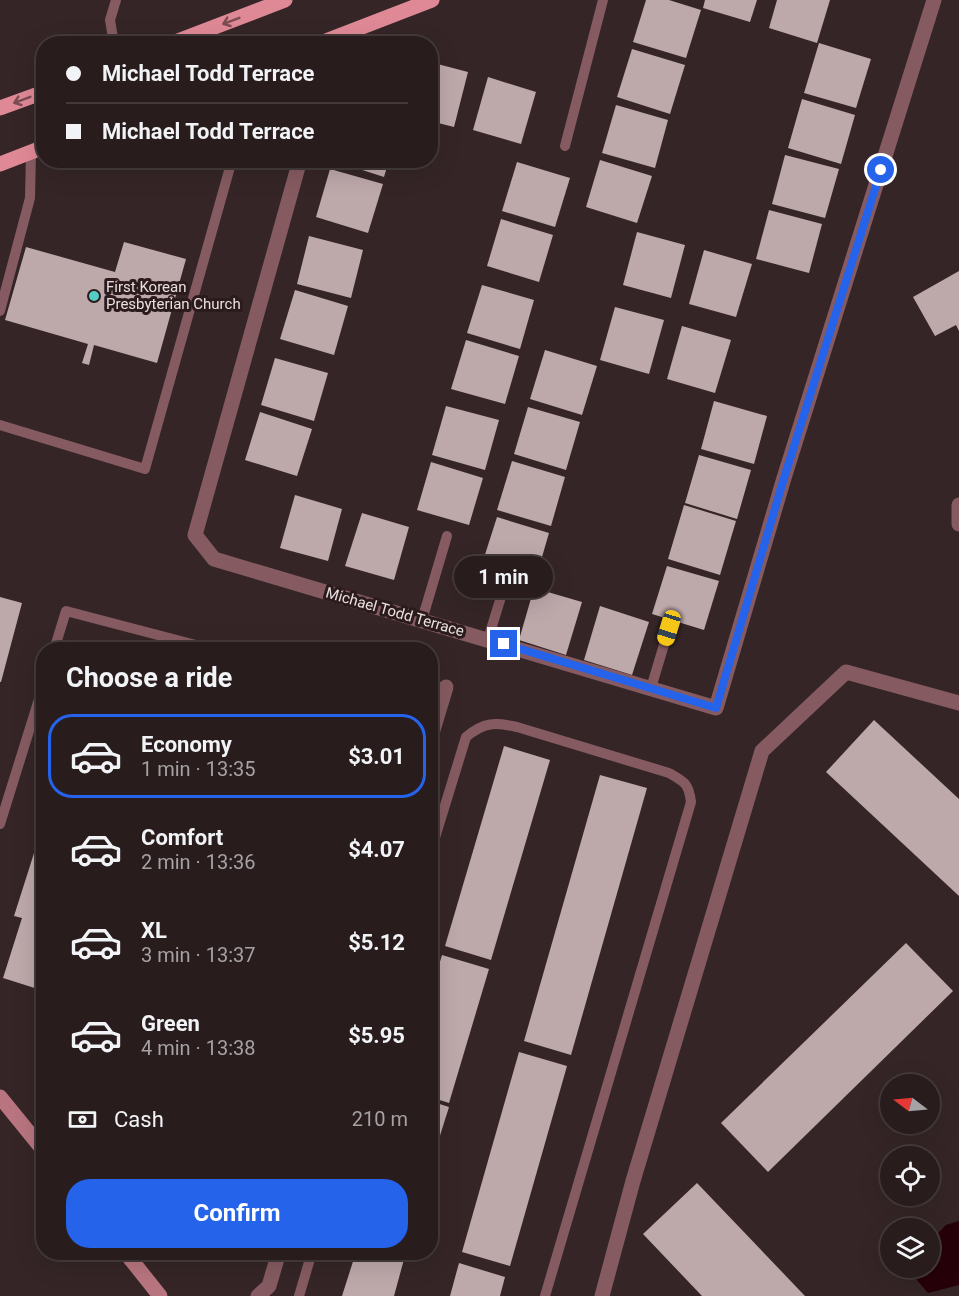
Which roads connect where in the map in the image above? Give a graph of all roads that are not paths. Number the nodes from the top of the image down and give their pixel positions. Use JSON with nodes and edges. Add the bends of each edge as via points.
{"nodes":[{"id":1,"x":116,"y":0,"type":"edge"},
{"id":2,"x":285,"y":0,"type":"edge"},
{"id":3,"x":432,"y":0,"type":"edge"},
{"id":4,"x":603,"y":0,"type":"edge"},
{"id":5,"x":934,"y":0,"type":"edge"},
{"id":6,"x":113,"y":36,"type":"edge"},
{"id":7,"x":192,"y":36,"type":"edge"},
{"id":8,"x":344,"y":36,"type":"edge"},
{"id":9,"x":36,"y":95,"type":"edge"},
{"id":10,"x":0,"y":108,"type":"edge"},
{"id":11,"x":565,"y":146,"type":"dead end"},
{"id":12,"x":36,"y":150,"type":"edge"},
{"id":13,"x":36,"y":157,"type":"edge"},
{"id":14,"x":0,"y":164,"type":"edge"},
{"id":15,"x":230,"y":168,"type":"edge"},
{"id":16,"x":298,"y":168,"type":"edge"},
{"id":17,"x":0,"y":311,"type":"edge"},
{"id":18,"x":0,"y":425,"type":"edge"},
{"id":19,"x":959,"y":505,"type":"edge"},
{"id":20,"x":959,"y":524,"type":"edge"},
{"id":21,"x":447,"y":536,"type":"dead end"},
{"id":22,"x":505,"y":584,"type":"dead end"},
{"id":23,"x":422,"y":620,"type":"junction"},
{"id":24,"x":669,"y":628,"type":"dead end"},
{"id":25,"x":488,"y":639,"type":"junction"},
{"id":26,"x":56,"y":642,"type":"edge"},
{"id":27,"x":185,"y":642,"type":"edge"},
{"id":28,"x":446,"y":687,"type":"dead end"},
{"id":29,"x":651,"y":688,"type":"junction"},
{"id":30,"x":959,"y":703,"type":"edge"},
{"id":31,"x":36,"y":709,"type":"edge"},
{"id":32,"x":438,"y":714,"type":"edge"},
{"id":33,"x":0,"y":824,"type":"edge"},
{"id":34,"x":438,"y":829,"type":"edge"},
{"id":35,"x":0,"y":1097,"type":"edge"},
{"id":36,"x":36,"y":1141,"type":"edge"},
{"id":37,"x":131,"y":1260,"type":"edge"},
{"id":38,"x":277,"y":1260,"type":"edge"},
{"id":39,"x":310,"y":1260,"type":"edge"},
{"id":40,"x":160,"y":1296,"type":"edge"},
{"id":41,"x":258,"y":1296,"type":"edge"},
{"id":42,"x":299,"y":1296,"type":"edge"},
{"id":43,"x":545,"y":1296,"type":"edge"},
{"id":44,"x":602,"y":1296,"type":"edge"}],
"edges":[{"from":1,"to":6,"type":"lane","via":[[110,20]]},
{"from":2,"to":7,"type":"main road","one_way":true},
{"from":3,"to":8,"type":"main road"},
{"from":4,"to":11,"type":"lane"},
{"from":5,"to":29,"type":"street","name":"Michael Todd Terrace","via":[[716,708]]},
{"from":9,"to":10,"type":"main road","one_way":true},
{"from":12,"to":14,"type":"main road"},
{"from":13,"to":17,"type":"lane","via":[[30,198]]},
{"from":15,"to":18,"type":"lane","via":[[145,469]]},
{"from":16,"to":23,"type":"street","name":"Michael Todd Terrace","via":[[195,535],[214,559]]},
{"from":19,"to":20,"type":"street"},
{"from":21,"to":23,"type":"lane"},
{"from":22,"to":25,"type":"lane"},
{"from":23,"to":25,"type":"street","name":"Michael Todd Terrace"},
{"from":24,"to":29,"type":"lane"},
{"from":25,"to":29,"type":"street","name":"Michael Todd Terrace"},
{"from":26,"to":27,"type":"lane","via":[[66,610]]},
{"from":28,"to":32,"type":"street"},
{"from":30,"to":44,"type":"street","via":[[846,672],[762,751]]},
{"from":31,"to":33,"type":"lane"},
{"from":34,"to":43,"type":"lane","via":[[466,737],[487,725],[517,727],[669,773],[690,789],[691,802]]},
{"from":35,"to":36,"type":"main road"},
{"from":37,"to":40,"type":"main road"},
{"from":38,"to":41,"type":"street","via":[[269,1286]]},
{"from":39,"to":42,"type":"lane"}]}
